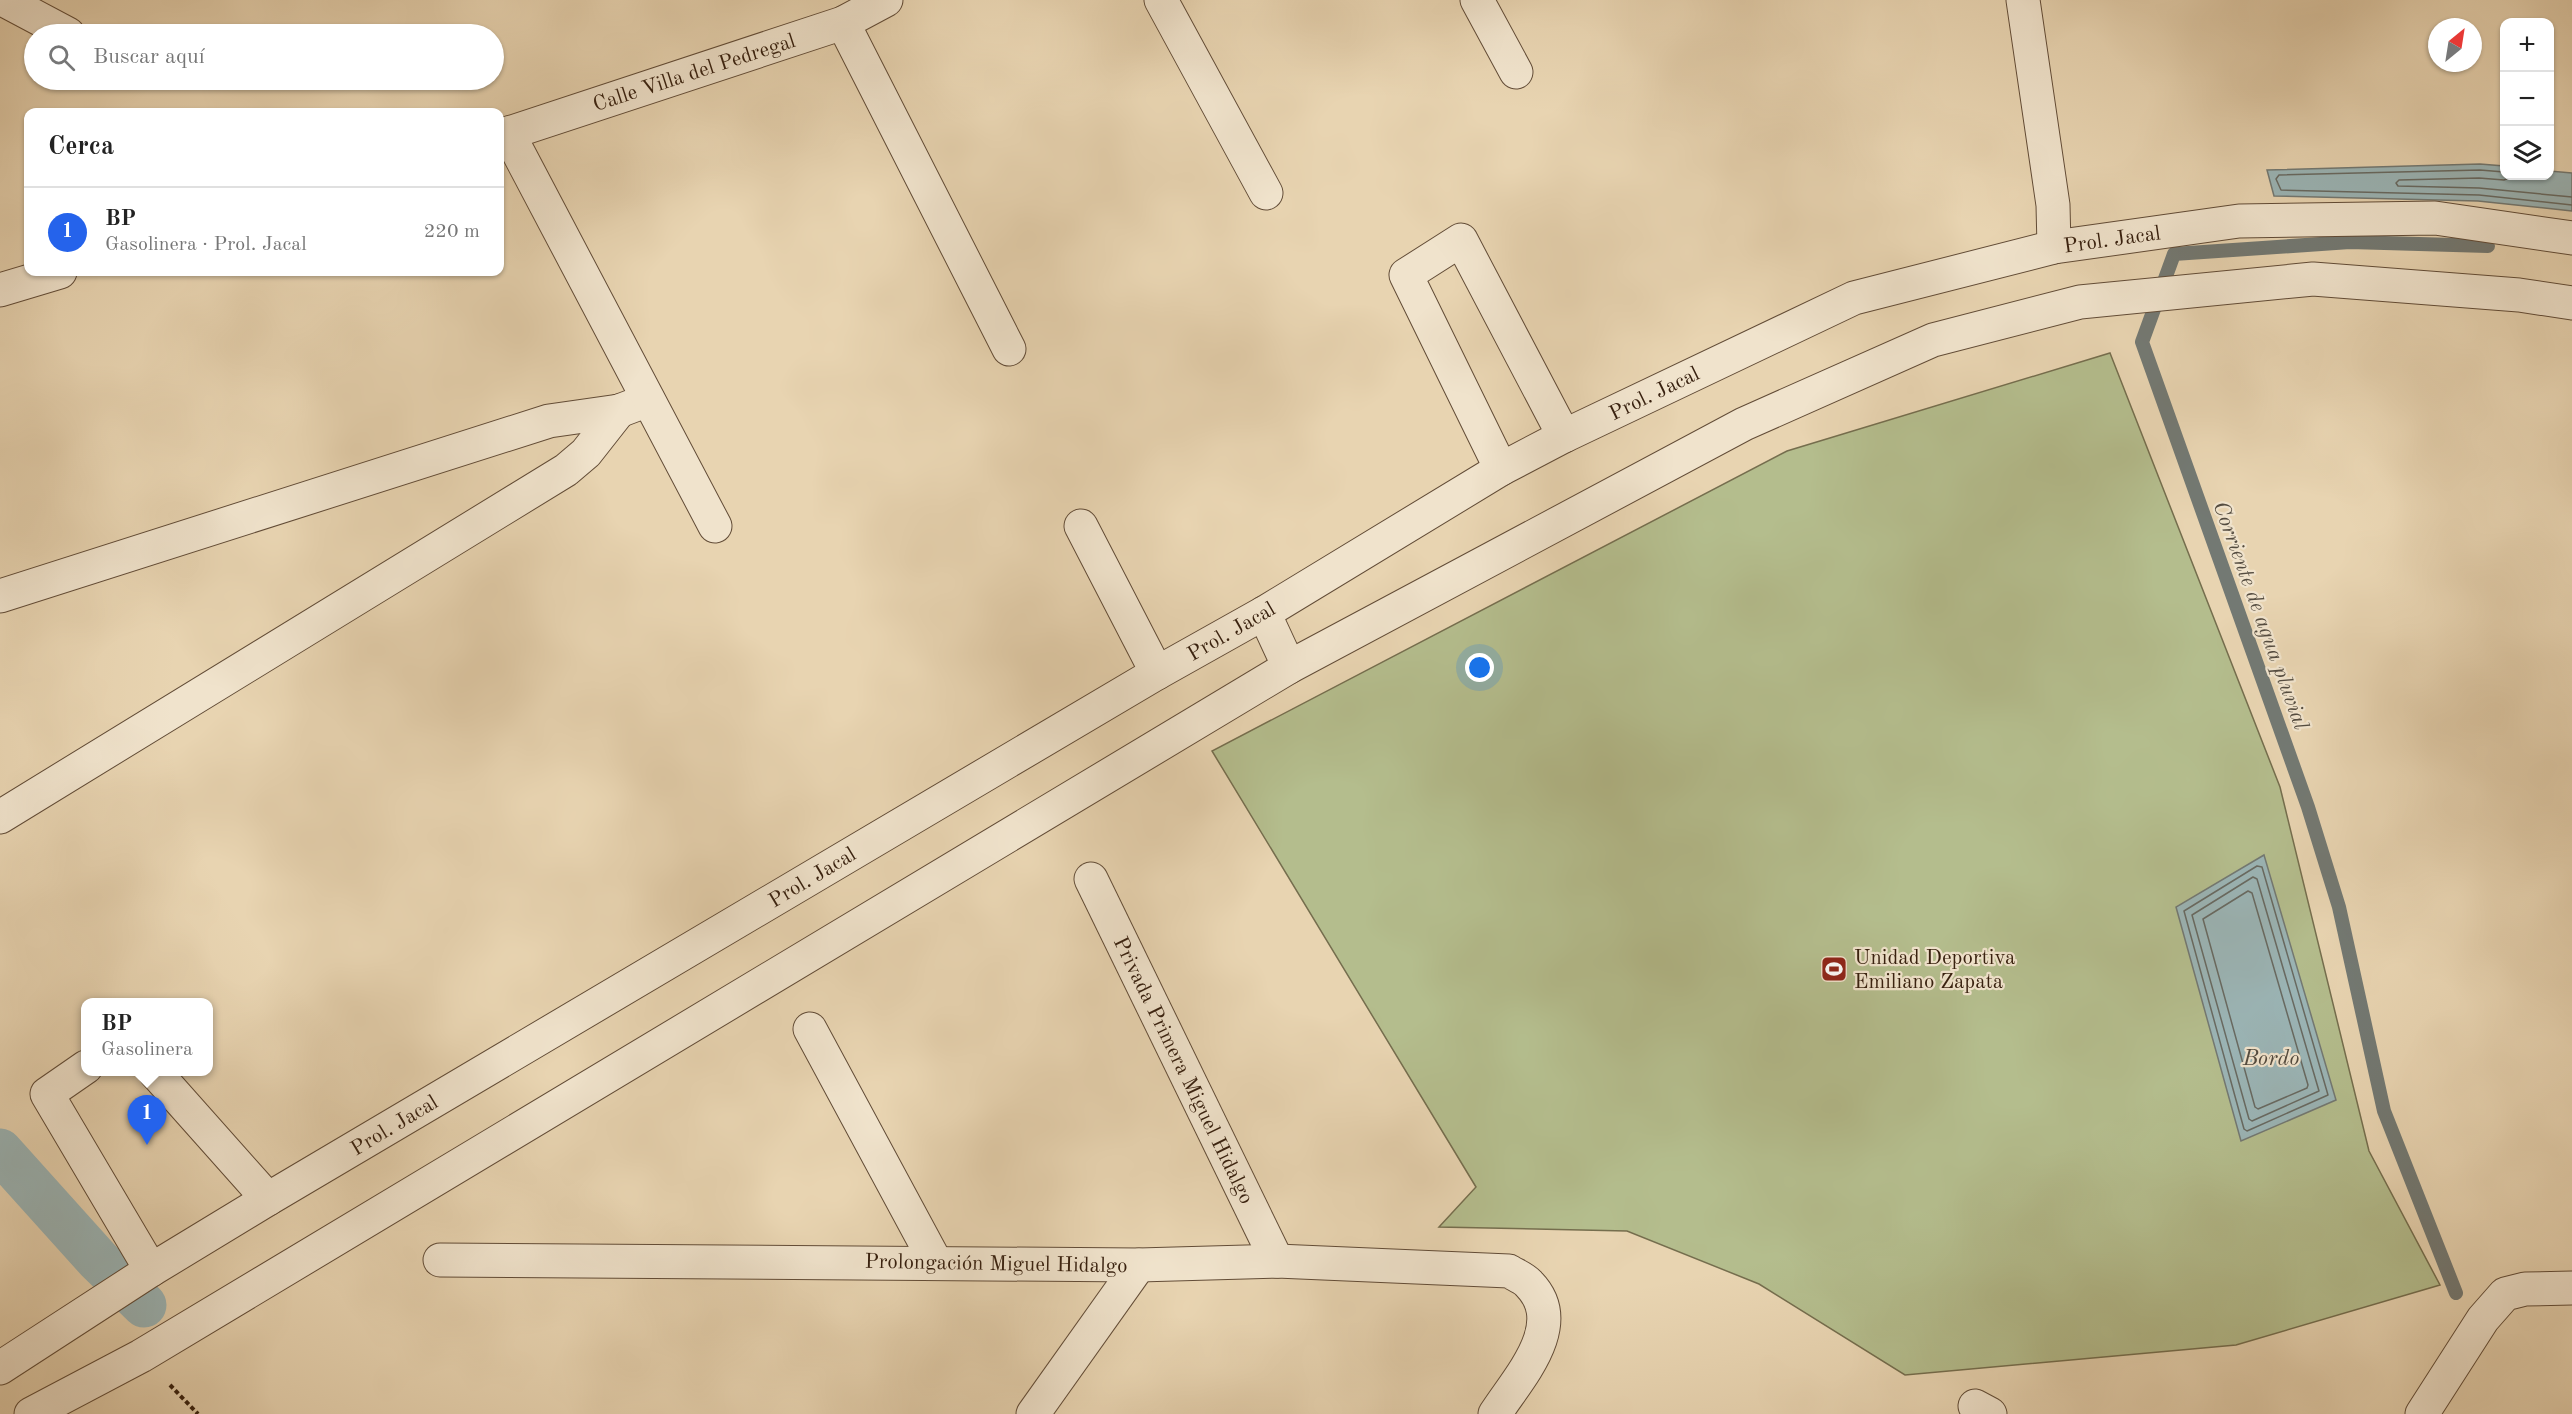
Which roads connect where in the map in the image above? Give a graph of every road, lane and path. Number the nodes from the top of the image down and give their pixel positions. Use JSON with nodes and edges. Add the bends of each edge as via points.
{"nodes":[{"id":1,"x":4,"y":0,"type":"edge"},
{"id":2,"x":886,"y":0,"type":"edge"},
{"id":3,"x":1161,"y":0,"type":"edge"},
{"id":4,"x":1477,"y":0,"type":"edge"},
{"id":5,"x":2023,"y":0,"type":"edge"},
{"id":6,"x":843,"y":23,"type":"junction"},
{"id":7,"x":49,"y":24,"type":"edge"},
{"id":8,"x":1516,"y":72,"type":"dead end"},
{"id":9,"x":504,"y":134,"type":"edge"},
{"id":10,"x":1266,"y":193,"type":"dead end"},
{"id":11,"x":2572,"y":238,"type":"edge"},
{"id":12,"x":2054,"y":247,"type":"junction"},
{"id":13,"x":47,"y":276,"type":"edge"},
{"id":14,"x":0,"y":290,"type":"edge"},
{"id":15,"x":2572,"y":303,"type":"edge"},
{"id":16,"x":1009,"y":349,"type":"dead end"},
{"id":17,"x":633,"y":406,"type":"junction"},
{"id":18,"x":1564,"y":436,"type":"junction"},
{"id":19,"x":1501,"y":469,"type":"junction"},
{"id":20,"x":715,"y":526,"type":"dead end"},
{"id":21,"x":1081,"y":526,"type":"dead end"},
{"id":22,"x":0,"y":596,"type":"edge"},
{"id":23,"x":1264,"y":613,"type":"junction"},
{"id":24,"x":1289,"y":667,"type":"junction"},
{"id":25,"x":1157,"y":673,"type":"junction"},
{"id":26,"x":0,"y":817,"type":"edge"},
{"id":27,"x":1091,"y":879,"type":"dead end"},
{"id":28,"x":810,"y":1029,"type":"dead end"},
{"id":29,"x":81,"y":1070,"type":"edge"},
{"id":30,"x":159,"y":1076,"type":"edge"},
{"id":31,"x":268,"y":1199,"type":"junction"},
{"id":32,"x":440,"y":1260,"type":"dead end"},
{"id":33,"x":935,"y":1261,"type":"junction"},
{"id":34,"x":1277,"y":1261,"type":"junction"},
{"id":35,"x":1139,"y":1264,"type":"junction"},
{"id":36,"x":151,"y":1270,"type":"junction"},
{"id":37,"x":2572,"y":1288,"type":"edge"},
{"id":38,"x":0,"y":1368,"type":"edge"},
{"id":39,"x":31,"y":1414,"type":"edge"},
{"id":40,"x":1033,"y":1414,"type":"edge"},
{"id":41,"x":1495,"y":1414,"type":"edge"},
{"id":42,"x":2422,"y":1414,"type":"edge"}],
"edges":[{"from":1,"to":7,"type":"street"},
{"from":2,"to":6,"type":"street","name":"Calle Villa del Pedregal"},
{"from":3,"to":10,"type":"street"},
{"from":4,"to":8,"type":"street"},
{"from":5,"to":12,"type":"street","via":[[2053,206]]},
{"from":6,"to":9,"type":"street","name":"Calle Villa del Pedregal"},
{"from":6,"to":16,"type":"street"},
{"from":9,"to":17,"type":"street"},
{"from":11,"to":12,"type":"street","name":"Prol. Jacal","via":[[2435,218],[2239,221]]},
{"from":12,"to":18,"type":"street","name":"Prol. Jacal","via":[[1854,298]]},
{"from":13,"to":14,"type":"street"},
{"from":15,"to":24,"type":"street","via":[[2313,279],[2080,302],[1933,340],[1744,424]]},
{"from":17,"to":20,"type":"street"},
{"from":17,"to":22,"type":"street","via":[[549,421]]},
{"from":17,"to":26,"type":"street","via":[[566,470]]},
{"from":18,"to":19,"type":"street","name":"Prol. Jacal"},
{"from":18,"to":19,"type":"street","via":[[1461,240],[1406,275]]},
{"from":19,"to":23,"type":"street","name":"Prol. Jacal"},
{"from":21,"to":25,"type":"street"},
{"from":23,"to":24,"type":"street"},
{"from":23,"to":25,"type":"street","name":"Prol. Jacal"},
{"from":24,"to":39,"type":"street","via":[[141,1356]]},
{"from":25,"to":31,"type":"street","name":"Prol. Jacal"},
{"from":27,"to":34,"type":"street","name":"Privada Primera Miguel Hidalgo"},
{"from":28,"to":33,"type":"street"},
{"from":29,"to":36,"type":"street","via":[[47,1094]]},
{"from":30,"to":31,"type":"street"},
{"from":31,"to":36,"type":"street","name":"Prol. Jacal"},
{"from":32,"to":33,"type":"street","name":"Prolongación Miguel Hidalgo"},
{"from":33,"to":35,"type":"street","name":"Prolongación Miguel Hidalgo"},
{"from":34,"to":35,"type":"street","name":"Prolongación Miguel Hidalgo"},
{"from":34,"to":41,"type":"street","name":"Prolongación Miguel Hidalgo","via":[[1509,1271],[1528,1283],[1540,1299],[1545,1324],[1538,1349]]},
{"from":35,"to":40,"type":"street"},
{"from":36,"to":38,"type":"street","name":"Prol. Jacal"},
{"from":37,"to":42,"type":"street","via":[[2525,1289],[2505,1294],[2483,1319]]}]}
